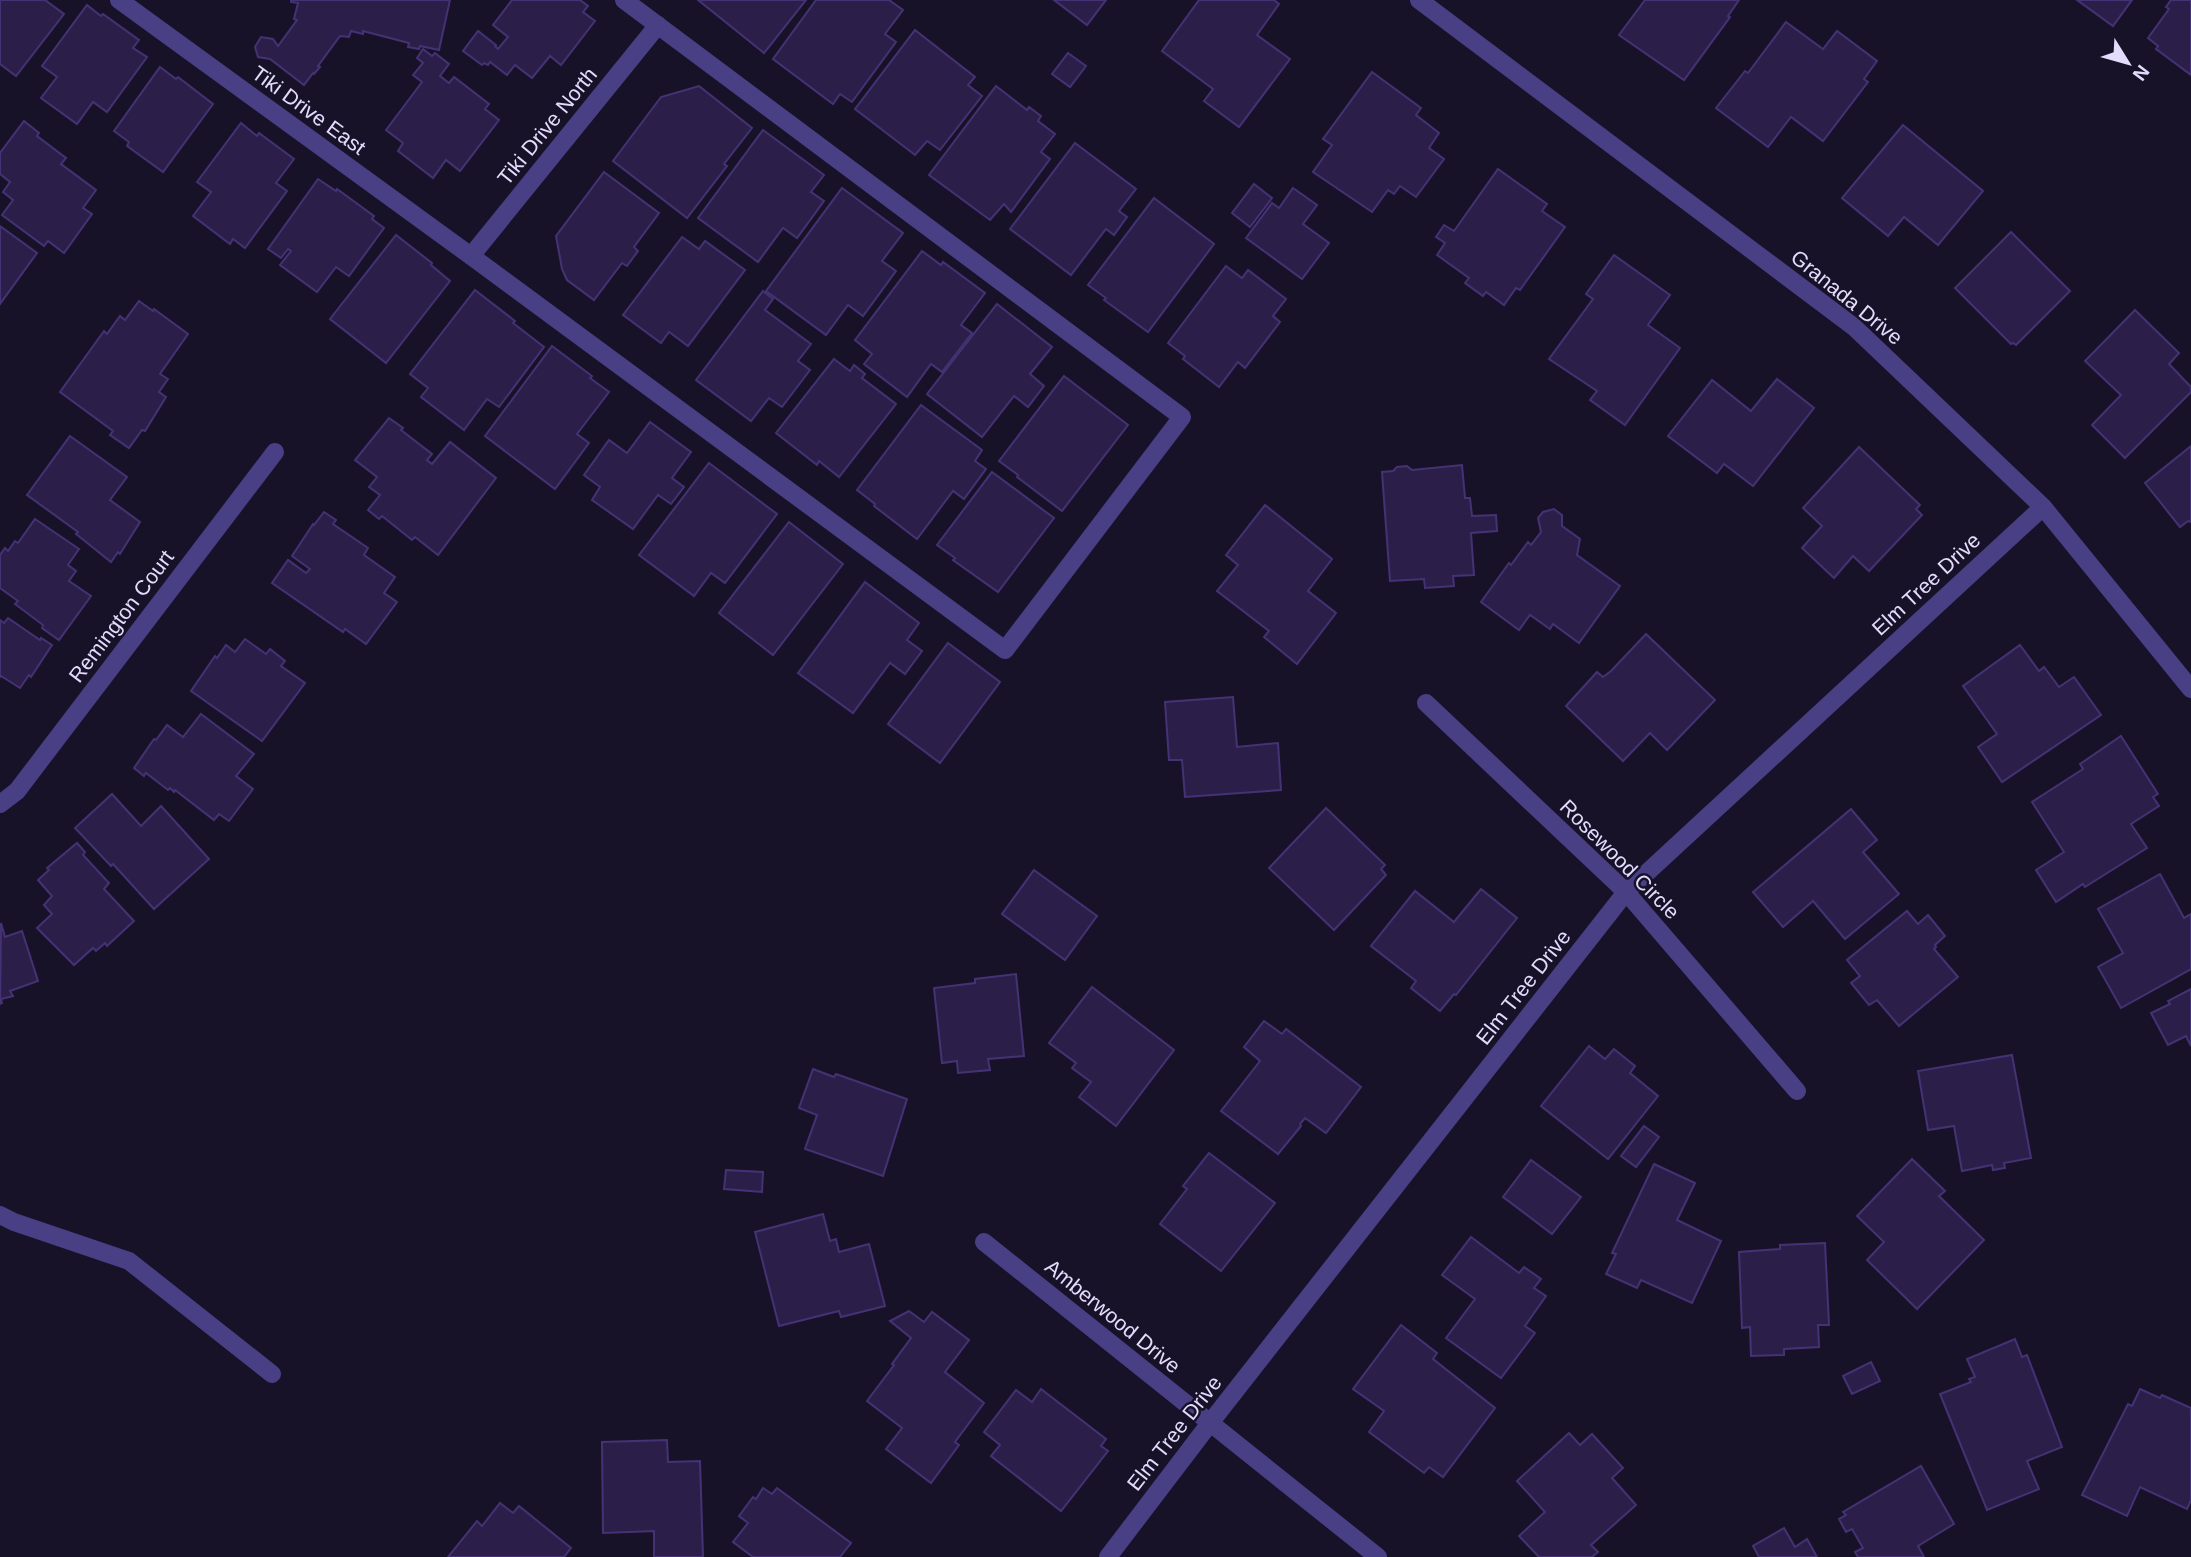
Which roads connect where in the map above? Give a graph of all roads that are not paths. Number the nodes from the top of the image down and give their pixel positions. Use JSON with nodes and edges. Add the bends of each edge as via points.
{"nodes":[{"id":1,"x":119,"y":0,"type":"edge"},
{"id":2,"x":624,"y":0,"type":"edge"},
{"id":3,"x":1419,"y":0,"type":"edge"},
{"id":4,"x":658,"y":25,"type":"junction"},
{"id":5,"x":471,"y":256,"type":"junction"},
{"id":6,"x":275,"y":452,"type":"dead end"},
{"id":7,"x":2043,"y":507,"type":"junction"},
{"id":8,"x":2191,"y":689,"type":"edge"},
{"id":9,"x":1426,"y":702,"type":"dead end"},
{"id":10,"x":0,"y":804,"type":"edge"},
{"id":11,"x":1626,"y":892,"type":"junction"},
{"id":12,"x":1797,"y":1091,"type":"dead end"},
{"id":13,"x":0,"y":1215,"type":"edge"},
{"id":14,"x":984,"y":1242,"type":"dead end"},
{"id":15,"x":272,"y":1374,"type":"dead end"},
{"id":16,"x":1210,"y":1423,"type":"junction"},
{"id":17,"x":1108,"y":1557,"type":"edge"},
{"id":18,"x":1378,"y":1557,"type":"edge"}],
"edges":[{"from":1,"to":5,"type":"street","name":"Tiki Drive East"},
{"from":2,"to":4,"type":"street"},
{"from":3,"to":7,"type":"street","name":"Granada Drive","via":[[1854,327]]},
{"from":4,"to":5,"type":"street","name":"Tiki Drive North"},
{"from":4,"to":5,"type":"street","name":"Tiki Drive East","via":[[1181,417],[1004,650]]},
{"from":6,"to":10,"type":"street","name":"Remington Court","via":[[16,791]]},
{"from":7,"to":8,"type":"street","name":"Granada Drive"},
{"from":7,"to":11,"type":"street","name":"Elm Tree Drive"},
{"from":9,"to":11,"type":"street","name":"Rosewood Circle"},
{"from":11,"to":12,"type":"street","name":"Rosewood Circle"},
{"from":11,"to":16,"type":"street","name":"Elm Tree Drive"},
{"from":13,"to":15,"type":"street","via":[[129,1261]]},
{"from":14,"to":16,"type":"street","name":"Amberwood Drive"},
{"from":16,"to":17,"type":"street","name":"Elm Tree Drive"},
{"from":16,"to":18,"type":"street","name":"Amberwood Drive"}]}
